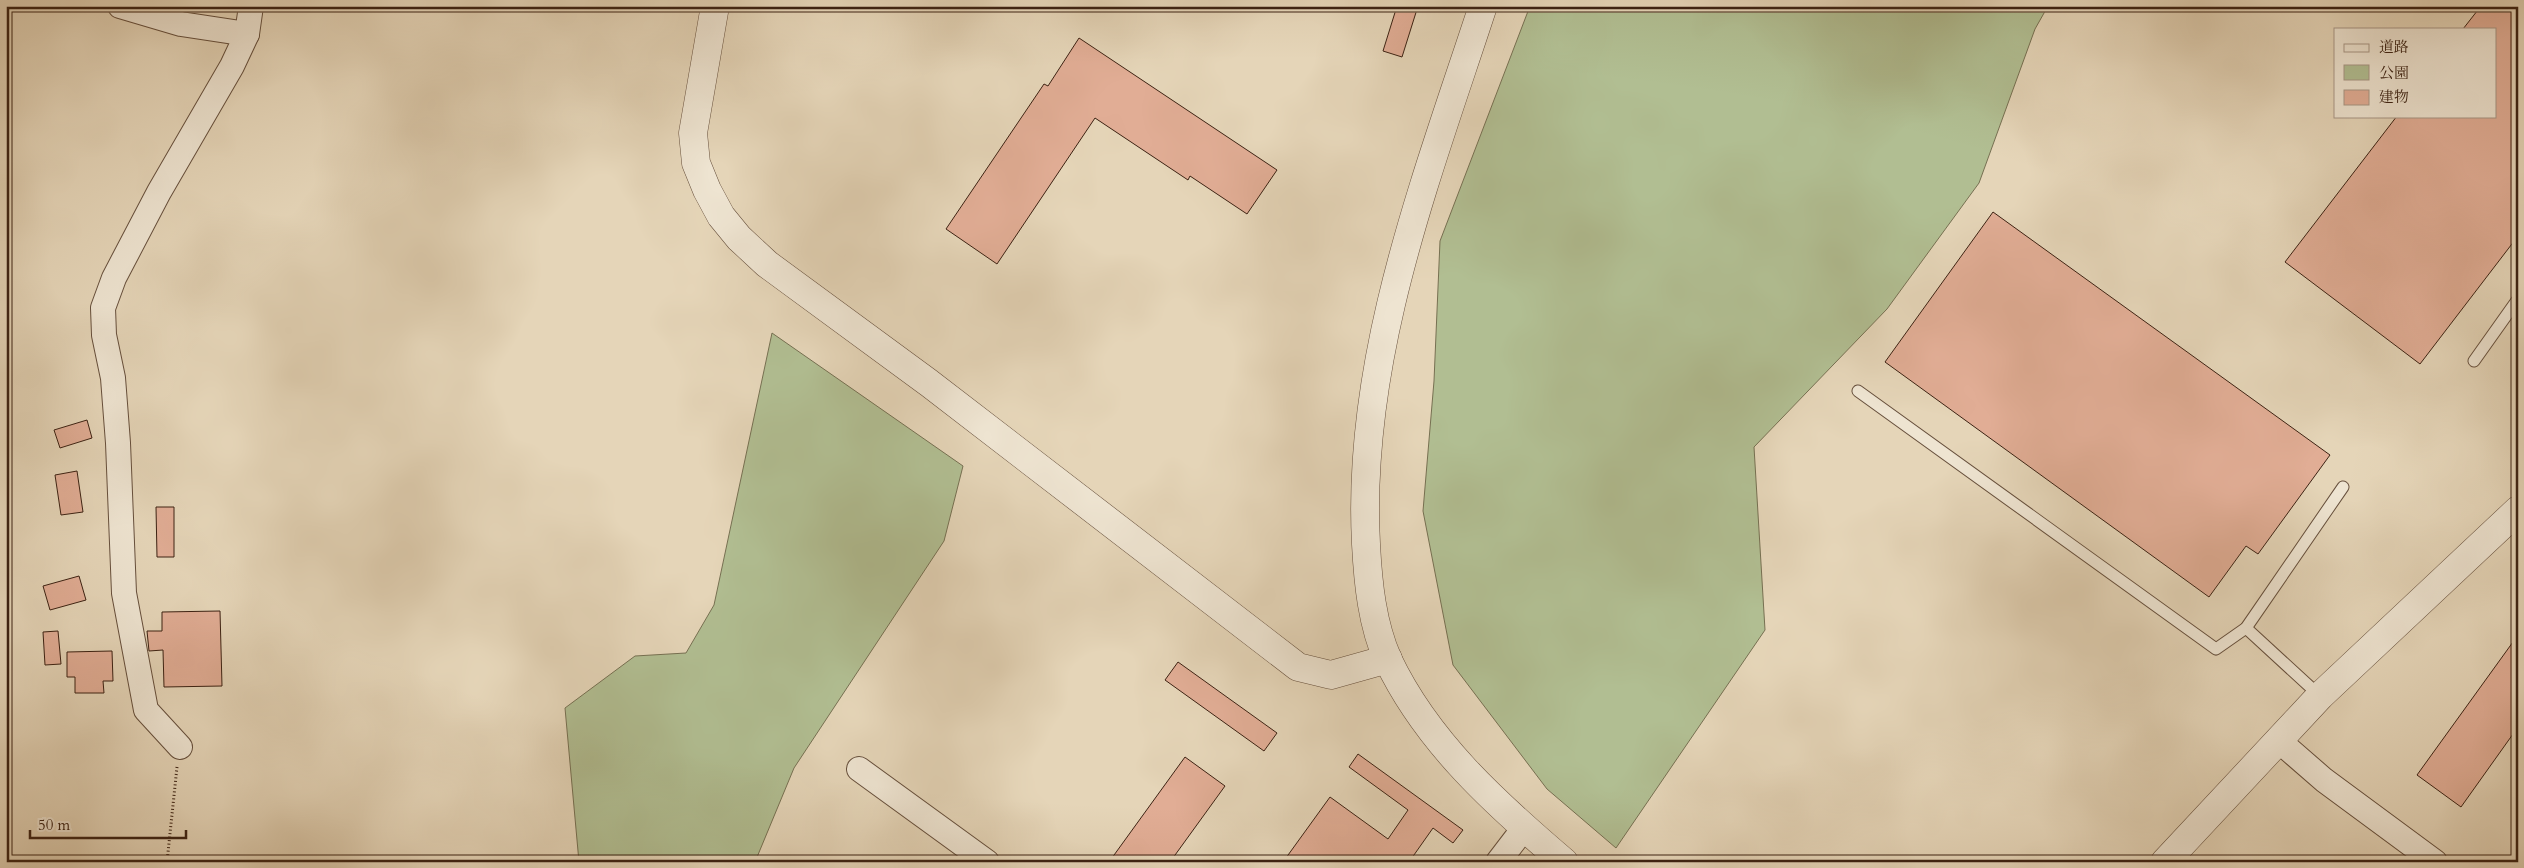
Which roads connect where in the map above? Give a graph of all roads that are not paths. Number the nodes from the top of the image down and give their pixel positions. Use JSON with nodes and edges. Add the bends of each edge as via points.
{"nodes":[{"id":1,"x":120,"y":6,"type":"edge"},
{"id":2,"x":251,"y":6,"type":"edge"},
{"id":3,"x":715,"y":6,"type":"edge"},
{"id":4,"x":1483,"y":6,"type":"edge"},
{"id":5,"x":247,"y":34,"type":"junction"},
{"id":6,"x":2518,"y":299,"type":"edge"},
{"id":7,"x":2474,"y":361,"type":"dead end"},
{"id":8,"x":1858,"y":391,"type":"dead end"},
{"id":9,"x":2343,"y":487,"type":"dead end"},
{"id":10,"x":2518,"y":510,"type":"edge"},
{"id":11,"x":2246,"y":628,"type":"junction"},
{"id":12,"x":1388,"y":659,"type":"junction"},
{"id":13,"x":2320,"y":696,"type":"junction"},
{"id":14,"x":2278,"y":740,"type":"junction"},
{"id":15,"x":180,"y":747,"type":"road end"},
{"id":16,"x":859,"y":769,"type":"dead end"},
{"id":17,"x":1524,"y":828,"type":"junction"},
{"id":18,"x":987,"y":862,"type":"edge"},
{"id":19,"x":1498,"y":862,"type":"edge"},
{"id":20,"x":1564,"y":862,"type":"edge"},
{"id":21,"x":2165,"y":862,"type":"edge"},
{"id":22,"x":2435,"y":862,"type":"edge"}],
"edges":[{"from":1,"to":5,"type":"street","via":[[181,24]]},
{"from":2,"to":5,"type":"street"},
{"from":3,"to":12,"type":"street","via":[[693,134],[696,163],[707,190],[721,216],[739,238],[767,264],[929,383],[1298,667],[1332,675]]},
{"from":4,"to":12,"type":"street","via":[[1410,229],[1369,417],[1364,518],[1367,572],[1374,614]]},
{"from":5,"to":15,"type":"street","via":[[159,192],[114,278],[103,308],[118,434],[124,593],[146,710]]},
{"from":6,"to":7,"type":"lane"},
{"from":8,"to":11,"type":"lane","via":[[2216,649]]},
{"from":9,"to":11,"type":"lane"},
{"from":10,"to":13,"type":"street"},
{"from":11,"to":13,"type":"lane"},
{"from":12,"to":17,"type":"street","via":[[1414,707],[1440,742]]},
{"from":13,"to":14,"type":"street"},
{"from":14,"to":21,"type":"street"},
{"from":14,"to":22,"type":"street","via":[[2324,780]]},
{"from":16,"to":18,"type":"street"},
{"from":17,"to":19,"type":"street"},
{"from":17,"to":20,"type":"street"}]}
